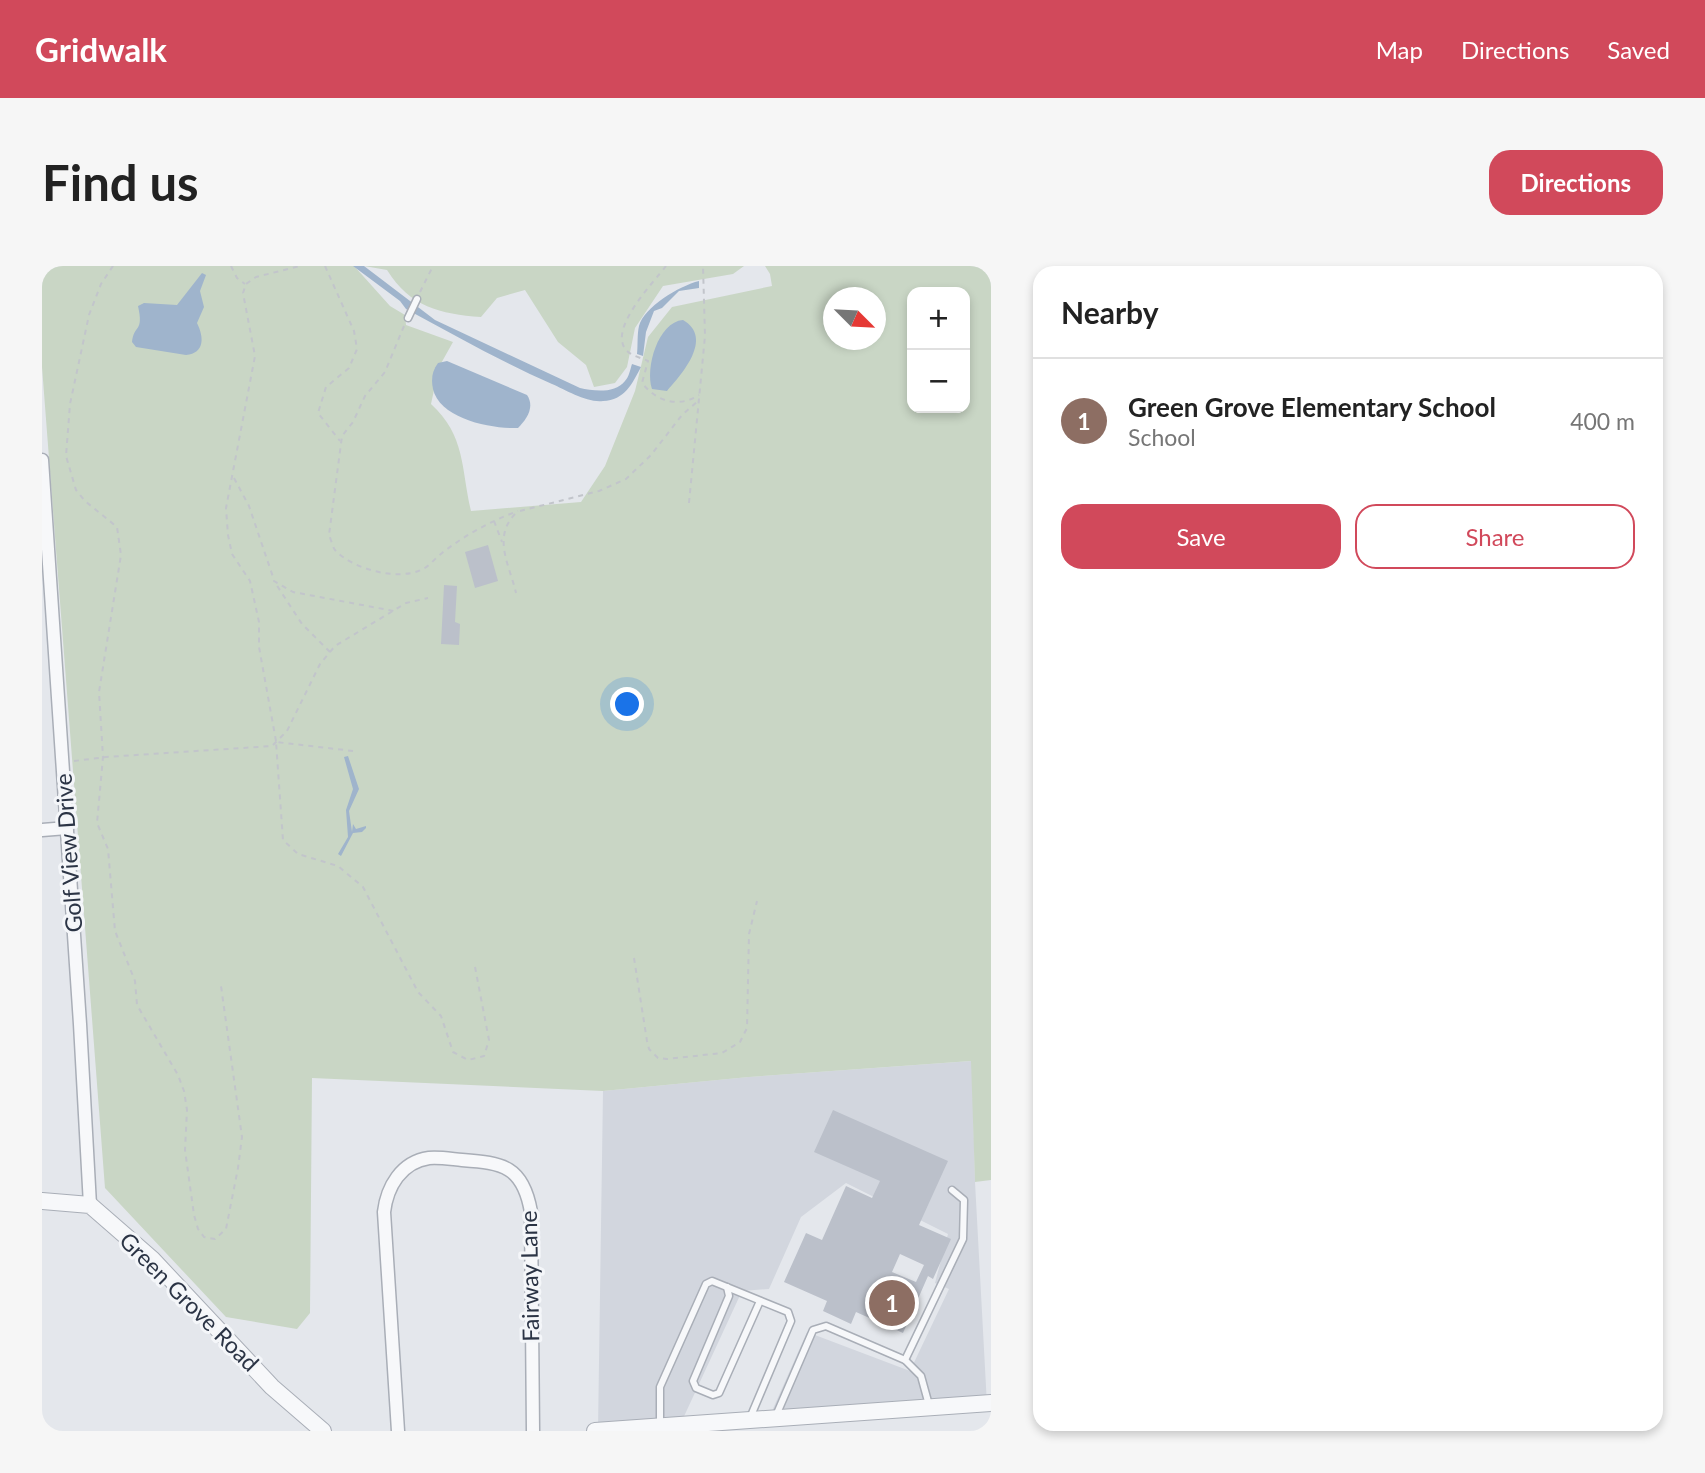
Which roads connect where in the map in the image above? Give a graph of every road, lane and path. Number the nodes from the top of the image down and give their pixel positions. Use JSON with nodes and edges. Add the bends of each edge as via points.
{"nodes":[{"id":1,"x":113,"y":266,"type":"edge"},
{"id":2,"x":231,"y":266,"type":"edge"},
{"id":3,"x":300,"y":266,"type":"edge"},
{"id":4,"x":326,"y":266,"type":"edge"},
{"id":5,"x":433,"y":266,"type":"edge"},
{"id":6,"x":666,"y":266,"type":"edge"},
{"id":7,"x":703,"y":266,"type":"edge"},
{"id":8,"x":246,"y":284,"type":"junction"},
{"id":9,"x":417,"y":299,"type":"joint"},
{"id":10,"x":408,"y":318,"type":"joint"},
{"id":11,"x":699,"y":394,"type":"junction"},
{"id":12,"x":699,"y":400,"type":"junction"},
{"id":13,"x":684,"y":403,"type":"junction"},
{"id":14,"x":687,"y":411,"type":"junction"},
{"id":15,"x":341,"y":442,"type":"junction"},
{"id":16,"x":42,"y":460,"type":"edge"},
{"id":17,"x":233,"y":477,"type":"junction"},
{"id":18,"x":689,"y":503,"type":"dead end"},
{"id":19,"x":518,"y":511,"type":"junction"},
{"id":20,"x":494,"y":520,"type":"junction"},
{"id":21,"x":502,"y":544,"type":"junction"},
{"id":22,"x":274,"y":581,"type":"junction"},
{"id":23,"x":516,"y":593,"type":"dead end"},
{"id":24,"x":428,"y":598,"type":"dead end"},
{"id":25,"x":395,"y":611,"type":"junction"},
{"id":26,"x":330,"y":652,"type":"junction"},
{"id":27,"x":276,"y":742,"type":"junction"},
{"id":28,"x":353,"y":751,"type":"dead end"},
{"id":29,"x":103,"y":757,"type":"junction"},
{"id":30,"x":62,"y":763,"type":"junction"},
{"id":31,"x":67,"y":828,"type":"junction"},
{"id":32,"x":42,"y":830,"type":"edge"},
{"id":33,"x":757,"y":901,"type":"dead end"},
{"id":34,"x":634,"y":958,"type":"dead end"},
{"id":35,"x":475,"y":967,"type":"dead end"},
{"id":36,"x":221,"y":986,"type":"dead end"},
{"id":37,"x":952,"y":1190,"type":"dead end"},
{"id":38,"x":42,"y":1201,"type":"edge"},
{"id":39,"x":90,"y":1205,"type":"junction"},
{"id":40,"x":727,"y":1287,"type":"junction"},
{"id":41,"x":760,"y":1301,"type":"junction"},
{"id":42,"x":905,"y":1360,"type":"junction"},
{"id":43,"x":991,"y":1403,"type":"edge"},
{"id":44,"x":929,"y":1407,"type":"junction"},
{"id":45,"x":774,"y":1418,"type":"junction"},
{"id":46,"x":749,"y":1420,"type":"junction"},
{"id":47,"x":660,"y":1426,"type":"junction"},
{"id":48,"x":323,"y":1431,"type":"edge"},
{"id":49,"x":398,"y":1431,"type":"edge"},
{"id":50,"x":533,"y":1431,"type":"edge"},
{"id":51,"x":595,"y":1431,"type":"edge"}],
"edges":[{"from":1,"to":29,"type":"path","via":[[89,315],[70,404],[66,456],[76,490],[117,527],[121,555],[99,692]]},
{"from":2,"to":8,"type":"path"},
{"from":3,"to":8,"type":"path"},
{"from":4,"to":15,"type":"path","via":[[357,349],[349,368],[326,387],[318,413]]},
{"from":5,"to":9,"type":"path"},
{"from":6,"to":13,"type":"path","via":[[627,317],[622,336],[624,348],[648,361],[642,383],[650,393]]},
{"from":7,"to":11,"type":"path","via":[[705,336]]},
{"from":8,"to":17,"type":"path","via":[[243,293],[255,356]]},
{"from":9,"to":10,"type":"lane"},
{"from":10,"to":15,"type":"path","via":[[385,372],[365,396]]},
{"from":11,"to":12,"type":"path"},
{"from":11,"to":13,"type":"path"},
{"from":12,"to":14,"type":"path"},
{"from":12,"to":18,"type":"path"},
{"from":13,"to":14,"type":"path"},
{"from":14,"to":19,"type":"path","via":[[626,479],[599,491]]},
{"from":15,"to":20,"type":"path","via":[[329,535],[334,549],[354,565],[376,572],[421,570]]},
{"from":16,"to":30,"type":"street","name":"Golf View Drive"},
{"from":17,"to":22,"type":"path","via":[[249,506]]},
{"from":17,"to":27,"type":"path","via":[[226,508],[228,535],[232,554],[250,581]]},
{"from":19,"to":20,"type":"path"},
{"from":19,"to":21,"type":"path","via":[[506,527]]},
{"from":20,"to":21,"type":"path"},
{"from":21,"to":23,"type":"path"},
{"from":22,"to":25,"type":"path","via":[[292,592]]},
{"from":22,"to":26,"type":"path","via":[[302,624]]},
{"from":24,"to":25,"type":"path"},
{"from":25,"to":26,"type":"path"},
{"from":26,"to":27,"type":"path","via":[[287,731]]},
{"from":27,"to":28,"type":"path"},
{"from":27,"to":29,"type":"path","via":[[239,749]]},
{"from":27,"to":35,"type":"path","via":[[283,840],[298,854],[338,866],[363,887],[418,992],[440,1016],[453,1052],[468,1060],[484,1056],[489,1040]]},
{"from":29,"to":30,"type":"path"},
{"from":29,"to":36,"type":"path","via":[[97,822],[108,849],[115,931],[135,981],[137,1005],[184,1091],[185,1150],[194,1215],[204,1237],[215,1239],[226,1229],[242,1137]]},
{"from":30,"to":31,"type":"street","name":"Golf View Drive"},
{"from":31,"to":32,"type":"street"},
{"from":31,"to":39,"type":"street","name":"Golf View Drive"},
{"from":33,"to":34,"type":"path","via":[[749,934],[747,1028],[740,1042],[722,1053],[667,1059],[653,1055]]},
{"from":37,"to":42,"type":"lane","via":[[964,1200],[963,1239]]},
{"from":38,"to":39,"type":"street"},
{"from":39,"to":48,"type":"street","name":"Green Grove Road","via":[[152,1259],[272,1387]]},
{"from":40,"to":41,"type":"lane"},
{"from":40,"to":41,"type":"lane","via":[[729,1296],[694,1381],[696,1388],[719,1393]]},
{"from":40,"to":47,"type":"lane","via":[[712,1281],[705,1284],[660,1387]]},
{"from":41,"to":46,"type":"lane","via":[[788,1312],[790,1321]]},
{"from":42,"to":44,"type":"lane","via":[[921,1376]]},
{"from":42,"to":45,"type":"lane","via":[[826,1326],[813,1330]]},
{"from":43,"to":44,"type":"street"},
{"from":44,"to":45,"type":"street"},
{"from":45,"to":46,"type":"street"},
{"from":46,"to":47,"type":"street"},
{"from":47,"to":51,"type":"street"},
{"from":49,"to":50,"type":"street","name":"Fairway Lane","via":[[384,1212],[393,1182],[402,1171],[430,1158],[498,1163],[523,1184],[531,1212]]}]}
